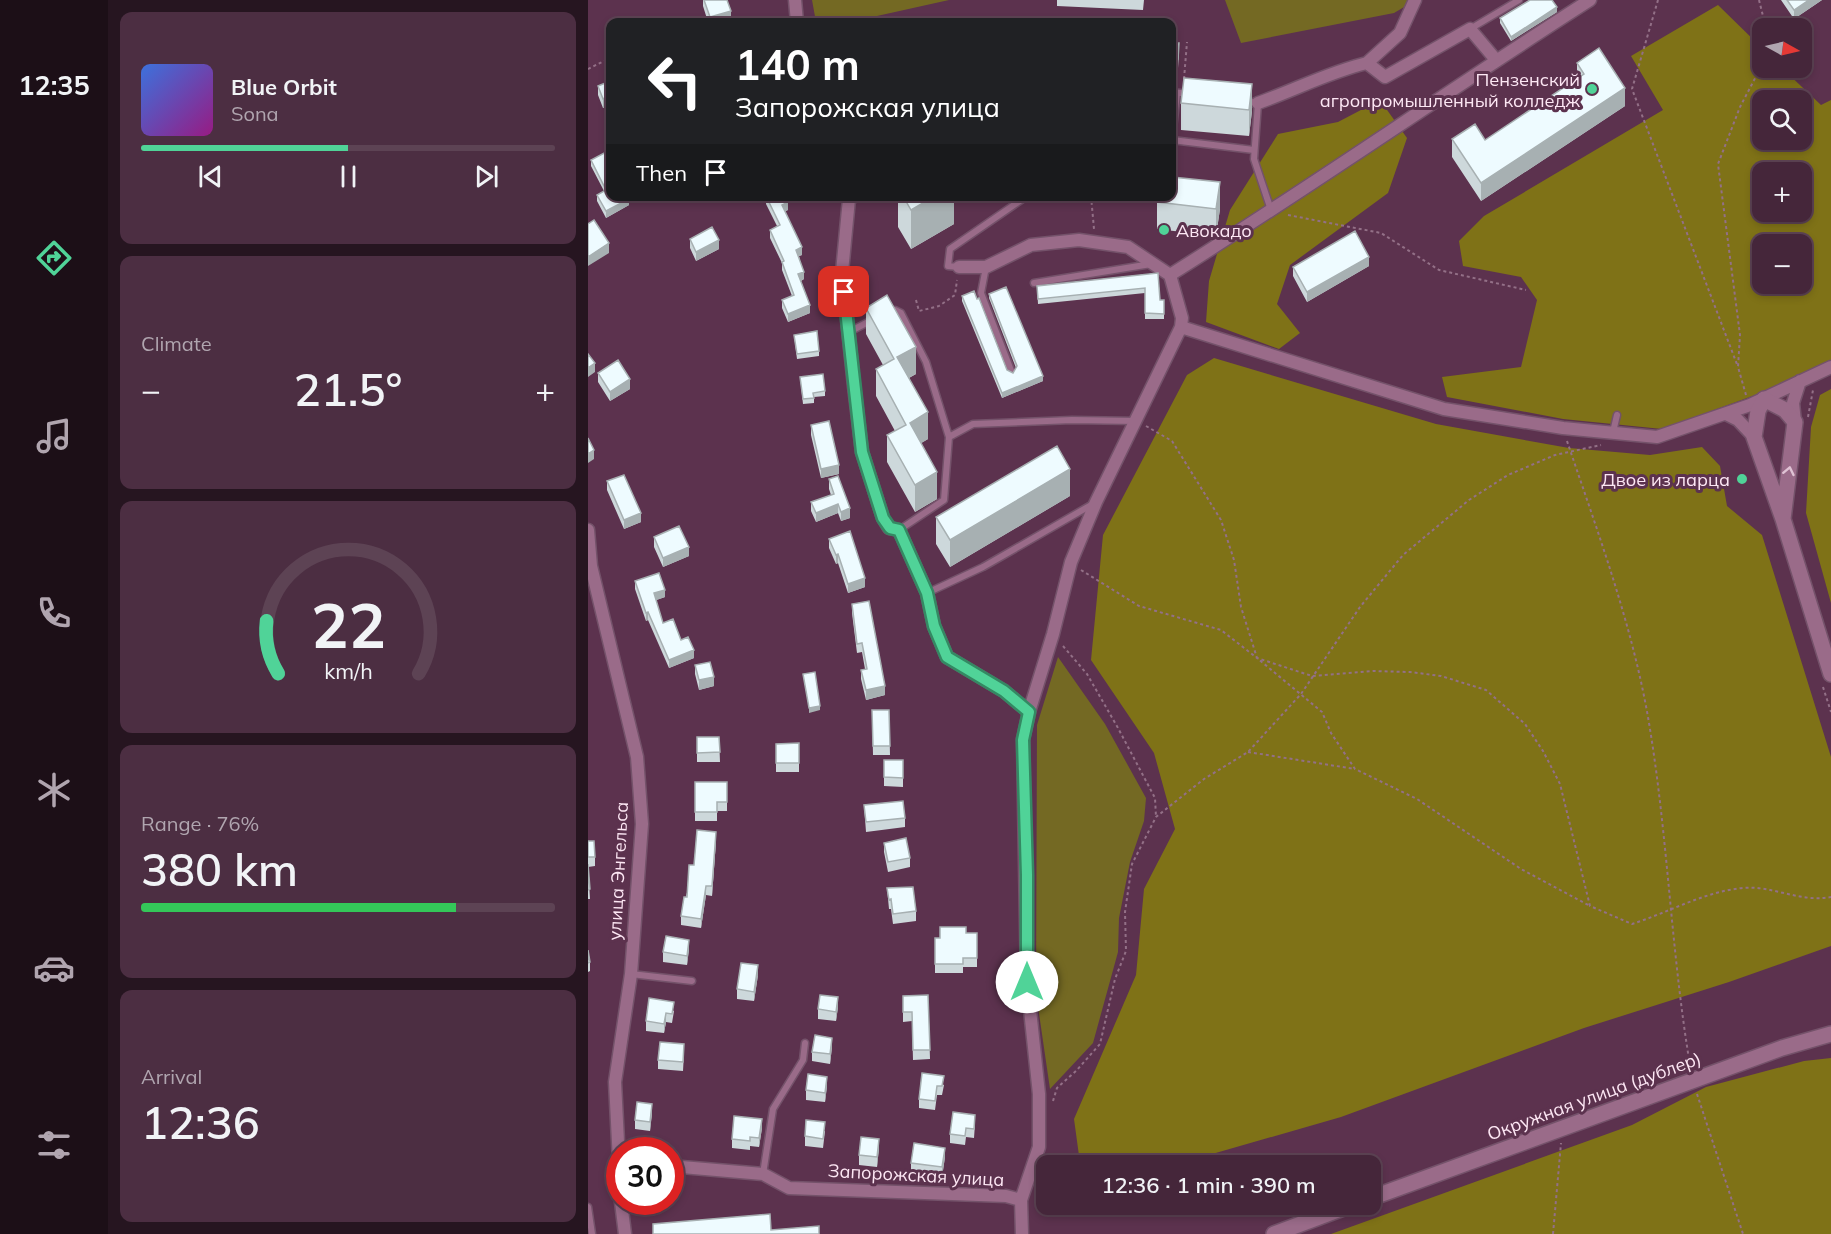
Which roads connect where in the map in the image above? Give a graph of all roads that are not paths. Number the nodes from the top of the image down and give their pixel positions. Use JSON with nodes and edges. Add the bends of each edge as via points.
{"nodes":[{"id":1,"x":795,"y":0,"type":"edge"},
{"id":2,"x":1415,"y":0,"type":"edge"},
{"id":3,"x":1519,"y":0,"type":"edge"},
{"id":4,"x":1590,"y":0,"type":"edge"},
{"id":5,"x":797,"y":18,"type":"edge"},
{"id":6,"x":1470,"y":29,"type":"junction"},
{"id":7,"x":1496,"y":60,"type":"junction"},
{"id":8,"x":1367,"y":63,"type":"junction"},
{"id":9,"x":1177,"y":93,"type":"edge"},
{"id":10,"x":1194,"y":95,"type":"edge"},
{"id":11,"x":1236,"y":100,"type":"edge"},
{"id":12,"x":1258,"y":103,"type":"junction"},
{"id":13,"x":1176,"y":140,"type":"edge"},
{"id":14,"x":1254,"y":150,"type":"junction"},
{"id":15,"x":849,"y":201,"type":"edge"},
{"id":16,"x":1020,"y":201,"type":"edge"},
{"id":17,"x":1272,"y":212,"type":"junction"},
{"id":18,"x":1154,"y":264,"type":"junction"},
{"id":19,"x":959,"y":267,"type":"joint"},
{"id":20,"x":986,"y":267,"type":"junction"},
{"id":21,"x":1170,"y":275,"type":"junction"},
{"id":22,"x":1034,"y":283,"type":"dead end"},
{"id":23,"x":1181,"y":327,"type":"junction"},
{"id":24,"x":848,"y":332,"type":"junction"},
{"id":25,"x":1831,"y":367,"type":"edge"},
{"id":26,"x":1012,"y":373,"type":"edge"},
{"id":27,"x":1800,"y":381,"type":"junction"},
{"id":28,"x":1757,"y":402,"type":"junction"},
{"id":29,"x":1726,"y":414,"type":"junction"},
{"id":30,"x":1617,"y":415,"type":"dead end"},
{"id":31,"x":1137,"y":421,"type":"junction"},
{"id":32,"x":1801,"y":421,"type":"junction"},
{"id":33,"x":1615,"y":433,"type":"junction"},
{"id":34,"x":1754,"y":436,"type":"junction"},
{"id":35,"x":949,"y":437,"type":"junction"},
{"id":36,"x":1096,"y":502,"type":"junction"},
{"id":37,"x":1783,"y":519,"type":"junction"},
{"id":38,"x":588,"y":530,"type":"edge"},
{"id":39,"x":899,"y":530,"type":"junction"},
{"id":40,"x":927,"y":593,"type":"junction"},
{"id":41,"x":1831,"y":674,"type":"edge"},
{"id":42,"x":1029,"y":712,"type":"junction"},
{"id":43,"x":631,"y":974,"type":"junction"},
{"id":44,"x":692,"y":981,"type":"dead end"},
{"id":45,"x":1831,"y":1034,"type":"edge"},
{"id":46,"x":806,"y":1043,"type":"dead end"},
{"id":47,"x":618,"y":1137,"type":"edge"},
{"id":48,"x":684,"y":1167,"type":"edge"},
{"id":49,"x":763,"y":1174,"type":"junction"},
{"id":50,"x":1381,"y":1194,"type":"edge"},
{"id":51,"x":1021,"y":1200,"type":"junction"},
{"id":52,"x":588,"y":1207,"type":"edge"},
{"id":53,"x":623,"y":1215,"type":"edge"},
{"id":54,"x":1325,"y":1215,"type":"edge"},
{"id":55,"x":592,"y":1234,"type":"edge"},
{"id":56,"x":625,"y":1234,"type":"edge"},
{"id":57,"x":1022,"y":1234,"type":"edge"},
{"id":58,"x":1274,"y":1234,"type":"edge"}],
"edges":[{"from":1,"to":5,"type":"street"},
{"from":2,"to":8,"type":"street","via":[[1400,33]]},
{"from":3,"to":6,"type":"lane"},
{"from":4,"to":7,"type":"street"},
{"from":6,"to":7,"type":"street"},
{"from":6,"to":8,"type":"street","via":[[1384,77]]},
{"from":7,"to":17,"type":"street"},
{"from":8,"to":12,"type":"street","via":[[1334,71]]},
{"from":9,"to":10,"type":"lane"},
{"from":11,"to":12,"type":"lane"},
{"from":12,"to":14,"type":"lane"},
{"from":13,"to":14,"type":"lane"},
{"from":14,"to":17,"type":"lane"},
{"from":15,"to":24,"type":"street","via":[[842,272]]},
{"from":16,"to":19,"type":"lane","via":[[950,249],[948,266]]},
{"from":17,"to":21,"type":"street"},
{"from":18,"to":20,"type":"street","via":[[1128,247],[1079,240],[1031,245]]},
{"from":18,"to":21,"type":"street"},
{"from":18,"to":22,"type":"lane"},
{"from":19,"to":20,"type":"street"},
{"from":20,"to":26,"type":"lane","via":[[981,293]]},
{"from":21,"to":23,"type":"street"},
{"from":23,"to":31,"type":"street","name":"Запорожская улица"},
{"from":23,"to":33,"type":"street","via":[[1444,409]]},
{"from":24,"to":35,"type":"lane","via":[[892,310],[901,313],[926,362]]},
{"from":24,"to":39,"type":"street","via":[[862,452],[883,518],[890,528]]},
{"from":25,"to":27,"type":"street"},
{"from":27,"to":28,"type":"street"},
{"from":27,"to":32,"type":"street","via":[[1793,403]]},
{"from":28,"to":29,"type":"street"},
{"from":28,"to":32,"type":"street","via":[[1785,410]]},
{"from":28,"to":34,"type":"street"},
{"from":29,"to":33,"type":"street","via":[[1657,437]]},
{"from":29,"to":34,"type":"street"},
{"from":30,"to":33,"type":"lane"},
{"from":31,"to":35,"type":"lane","via":[[973,424]]},
{"from":31,"to":36,"type":"street","name":"Запорожская улица"},
{"from":37,"to":32,"type":"street","one_way":true},
{"from":34,"to":37,"type":"street"},
{"from":35,"to":39,"type":"lane","via":[[944,500]]},
{"from":36,"to":40,"type":"lane","via":[[983,567]]},
{"from":36,"to":42,"type":"street","name":"Запорожская улица","via":[[1071,563]]},
{"from":37,"to":41,"type":"street"},
{"from":38,"to":43,"type":"street","name":"улица Энгельса","via":[[591,566],[637,757],[642,824]]},
{"from":39,"to":40,"type":"street"},
{"from":40,"to":42,"type":"street","via":[[934,626],[947,657],[1004,691]]},
{"from":42,"to":51,"type":"street","name":"Запорожская улица","via":[[1023,740],[1027,982],[1039,1094],[1039,1147]]},
{"from":43,"to":44,"type":"lane"},
{"from":43,"to":47,"type":"street","name":"улица Энгельса","via":[[615,1082]]},
{"from":45,"to":50,"type":"street","name":"Окружная улица (дублер)","via":[[1782,1047]]},
{"from":46,"to":49,"type":"lane","via":[[800,1067],[773,1109]]},
{"from":48,"to":49,"type":"street","name":"Запорожская улица"},
{"from":49,"to":51,"type":"street","name":"Запорожская улица","via":[[789,1188],[1006,1196]]},
{"from":51,"to":57,"type":"street"},
{"from":52,"to":55,"type":"lane"},
{"from":53,"to":56,"type":"street"},
{"from":54,"to":58,"type":"street"}]}
